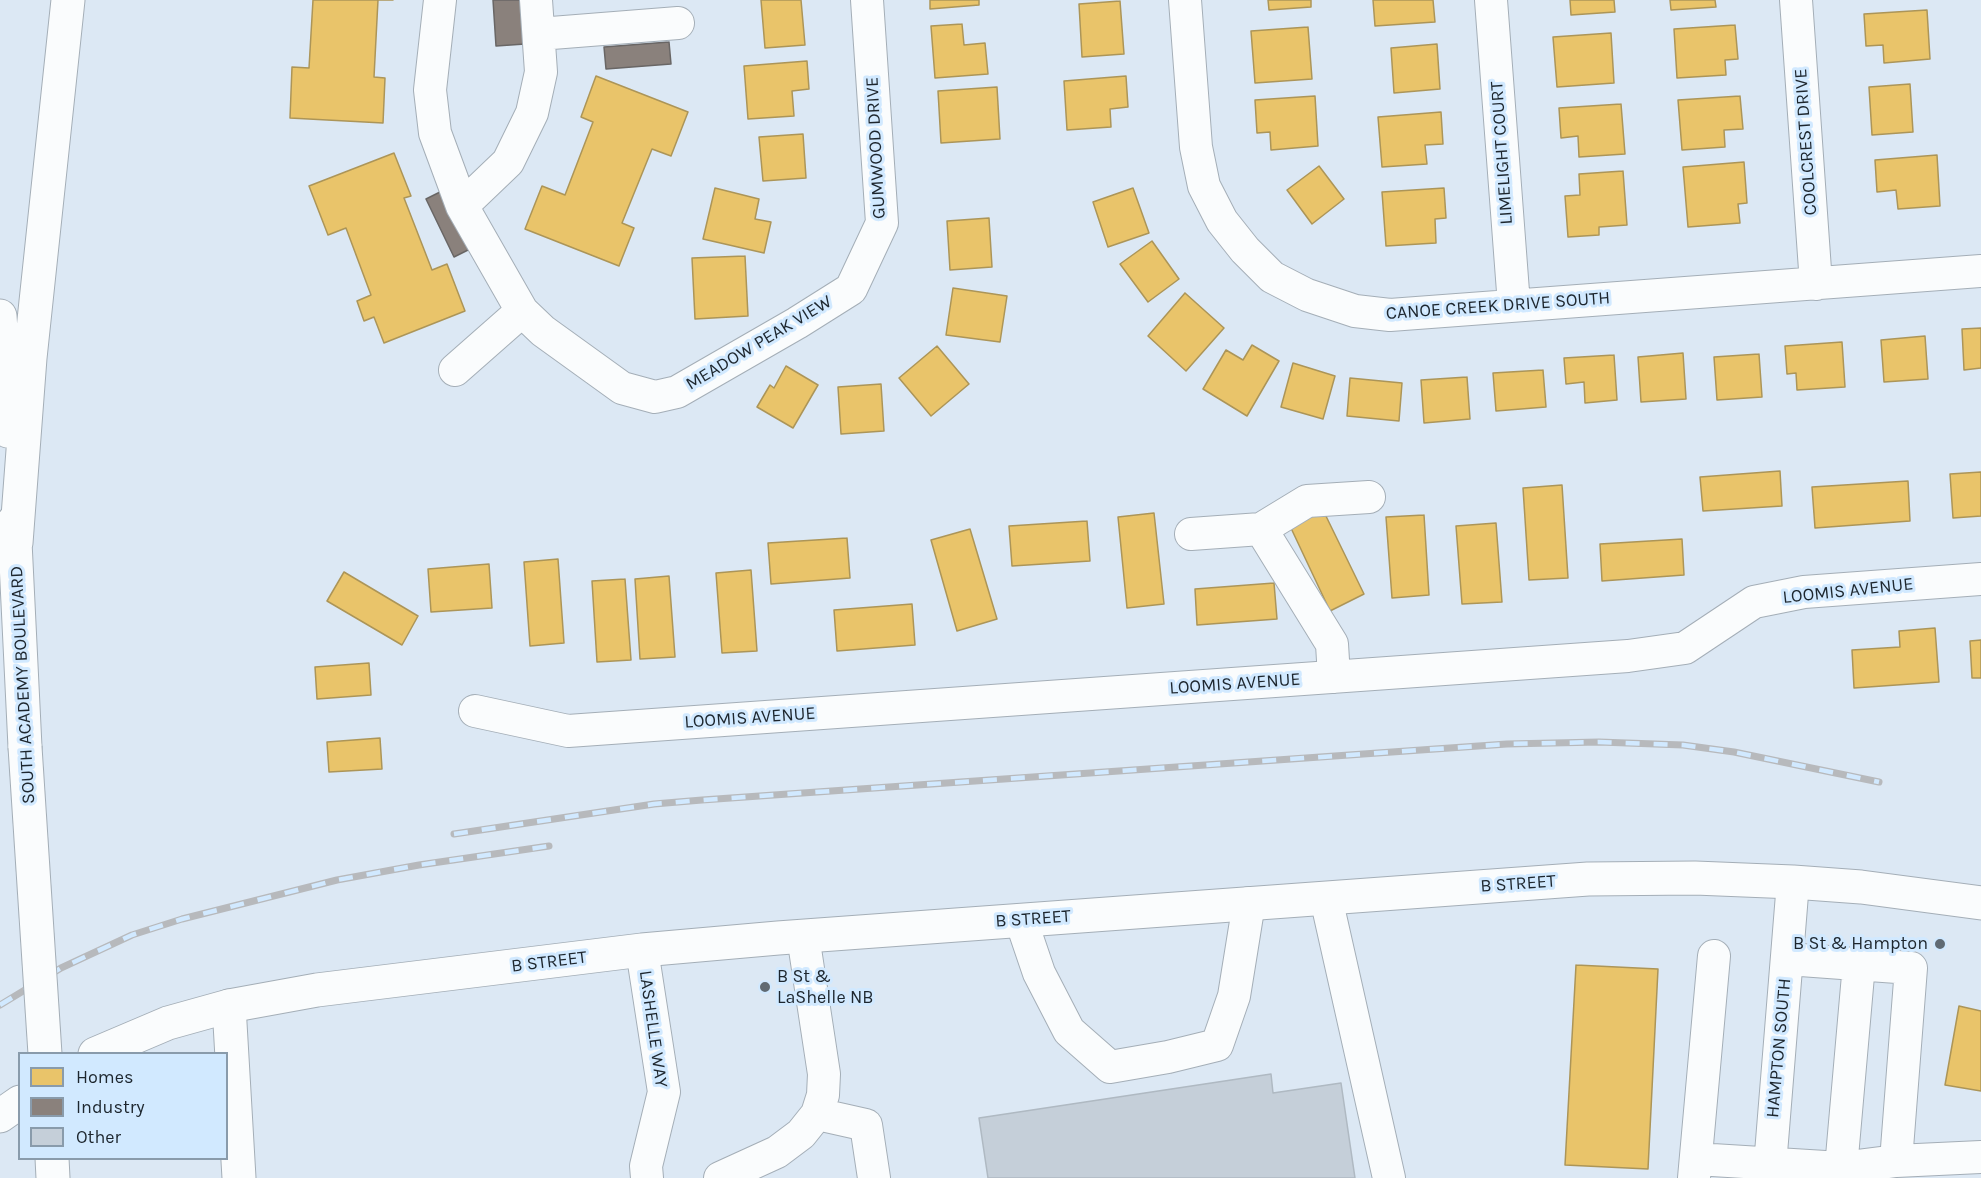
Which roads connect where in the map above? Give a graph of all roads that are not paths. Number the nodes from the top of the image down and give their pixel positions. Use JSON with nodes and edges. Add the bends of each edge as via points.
{"nodes":[{"id":1,"x":68,"y":0,"type":"edge"},
{"id":2,"x":440,"y":0,"type":"edge"},
{"id":3,"x":536,"y":0,"type":"edge"},
{"id":4,"x":867,"y":0,"type":"edge"},
{"id":5,"x":1185,"y":0,"type":"edge"},
{"id":6,"x":1491,"y":0,"type":"edge"},
{"id":7,"x":1796,"y":0,"type":"edge"},
{"id":8,"x":678,"y":23,"type":"dead end"},
{"id":9,"x":539,"y":34,"type":"junction"},
{"id":10,"x":462,"y":206,"type":"junction"},
{"id":11,"x":1981,"y":272,"type":"edge"},
{"id":12,"x":1816,"y":284,"type":"junction"},
{"id":13,"x":851,"y":289,"type":"joint"},
{"id":14,"x":1514,"y":305,"type":"junction"},
{"id":15,"x":522,"y":311,"type":"junction"},
{"id":16,"x":0,"y":316,"type":"edge"},
{"id":17,"x":455,"y":370,"type":"dead end"},
{"id":18,"x":1369,"y":497,"type":"dead end"},
{"id":19,"x":1262,"y":529,"type":"junction"},
{"id":20,"x":1191,"y":534,"type":"dead end"},
{"id":21,"x":16,"y":543,"type":"junction"},
{"id":22,"x":1981,"y":579,"type":"edge"},
{"id":23,"x":1334,"y":677,"type":"junction"},
{"id":24,"x":475,"y":711,"type":"dead end"},
{"id":25,"x":1792,"y":882,"type":"junction"},
{"id":26,"x":1326,"y":898,"type":"junction"},
{"id":27,"x":1249,"y":903,"type":"junction"},
{"id":28,"x":1981,"y":903,"type":"edge"},
{"id":29,"x":1021,"y":920,"type":"junction"},
{"id":30,"x":803,"y":936,"type":"junction"},
{"id":31,"x":642,"y":950,"type":"junction"},
{"id":32,"x":1714,"y":956,"type":"dead end"},
{"id":33,"x":1787,"y":959,"type":"junction"},
{"id":34,"x":1859,"y":964,"type":"junction"},
{"id":35,"x":229,"y":1006,"type":"junction"},
{"id":36,"x":45,"y":1052,"type":"edge"},
{"id":37,"x":97,"y":1052,"type":"edge"},
{"id":38,"x":817,"y":1114,"type":"junction"},
{"id":39,"x":1981,"y":1157,"type":"edge"},
{"id":40,"x":52,"y":1160,"type":"edge"},
{"id":41,"x":1896,"y":1161,"type":"junction"},
{"id":42,"x":1841,"y":1168,"type":"junction"},
{"id":43,"x":1695,"y":1169,"type":"edge"},
{"id":44,"x":1769,"y":1171,"type":"edge"},
{"id":45,"x":53,"y":1178,"type":"edge"},
{"id":46,"x":239,"y":1178,"type":"edge"},
{"id":47,"x":646,"y":1178,"type":"edge"},
{"id":48,"x":720,"y":1178,"type":"edge"},
{"id":49,"x":873,"y":1178,"type":"edge"},
{"id":50,"x":1389,"y":1178,"type":"edge"}],
"edges":[{"from":1,"to":21,"type":"main road","via":[[30,358]]},
{"from":2,"to":10,"type":"street","name":"MEADOW PEAK VIEW","via":[[430,90],[435,133]]},
{"from":3,"to":9,"type":"street"},
{"from":4,"to":13,"type":"street","name":"GUMWOOD DRIVE","via":[[882,223]]},
{"from":5,"to":14,"type":"street","name":"CANOE CREEK DRIVE SOUTH","via":[[1196,147],[1204,186],[1222,221],[1272,277],[1307,295],[1355,311],[1390,315]]},
{"from":6,"to":14,"type":"street","name":"LIMELIGHT COURT"},
{"from":7,"to":12,"type":"street","name":"COOLCREST DRIVE"},
{"from":8,"to":9,"type":"street"},
{"from":9,"to":10,"type":"street","via":[[541,72],[532,113],[508,162]]},
{"from":10,"to":15,"type":"street","name":"MEADOW PEAK VIEW"},
{"from":11,"to":12,"type":"street","name":"CANOE CREEK DRIVE SOUTH"},
{"from":12,"to":14,"type":"street","name":"CANOE CREEK DRIVE SOUTH"},
{"from":13,"to":15,"type":"street","name":"MEADOW PEAK VIEW","via":[[677,392],[655,397],[622,388],[543,331]]},
{"from":15,"to":17,"type":"street"},
{"from":16,"to":21,"type":"main road","name":"SOUTH ACADEMY BOULEVARD"},
{"from":18,"to":19,"type":"street","via":[[1307,501]]},
{"from":19,"to":20,"type":"street"},
{"from":19,"to":23,"type":"street","via":[[1332,644]]},
{"from":21,"to":36,"type":"main road","name":"SOUTH ACADEMY BOULEVARD","bridge":true},
{"from":22,"to":23,"type":"street","name":"LOOMIS AVENUE","via":[[1804,592],[1754,602],[1685,648],[1628,656]]},
{"from":23,"to":24,"type":"street","name":"LOOMIS AVENUE","via":[[568,731]]},
{"from":25,"to":26,"type":"main road","name":"B STREET","via":[[1588,879]]},
{"from":25,"to":28,"type":"main road","name":"B STREET"},
{"from":25,"to":33,"type":"street","name":"HAMPTON SOUTH"},
{"from":26,"to":27,"type":"main road","name":"B STREET"},
{"from":26,"to":50,"type":"street"},
{"from":27,"to":29,"type":"main road","name":"B STREET"},
{"from":27,"to":29,"type":"street","via":[[1234,996],[1217,1045],[1110,1067],[1069,1031],[1039,973]]},
{"from":29,"to":30,"type":"main road","name":"B STREET"},
{"from":30,"to":31,"type":"main road","name":"B STREET"},
{"from":30,"to":38,"type":"street","via":[[824,1074]]},
{"from":31,"to":35,"type":"main road","name":"B STREET","via":[[317,990]]},
{"from":31,"to":47,"type":"street","name":"LASHELLE WAY","via":[[664,1092]]},
{"from":32,"to":43,"type":"street"},
{"from":33,"to":34,"type":"street"},
{"from":33,"to":44,"type":"street","name":"HAMPTON SOUTH"},
{"from":34,"to":41,"type":"street","via":[[1911,968]]},
{"from":34,"to":42,"type":"street"},
{"from":35,"to":37,"type":"main road","name":"B STREET","via":[[168,1023]]},
{"from":35,"to":46,"type":"main road"},
{"from":38,"to":48,"type":"street","via":[[801,1134],[777,1152]]},
{"from":38,"to":49,"type":"street","via":[[866,1125]]},
{"from":39,"to":41,"type":"street"},
{"from":40,"to":45,"type":"main road"},
{"from":41,"to":42,"type":"street"},
{"from":42,"to":44,"type":"street"},
{"from":43,"to":44,"type":"street"}]}
